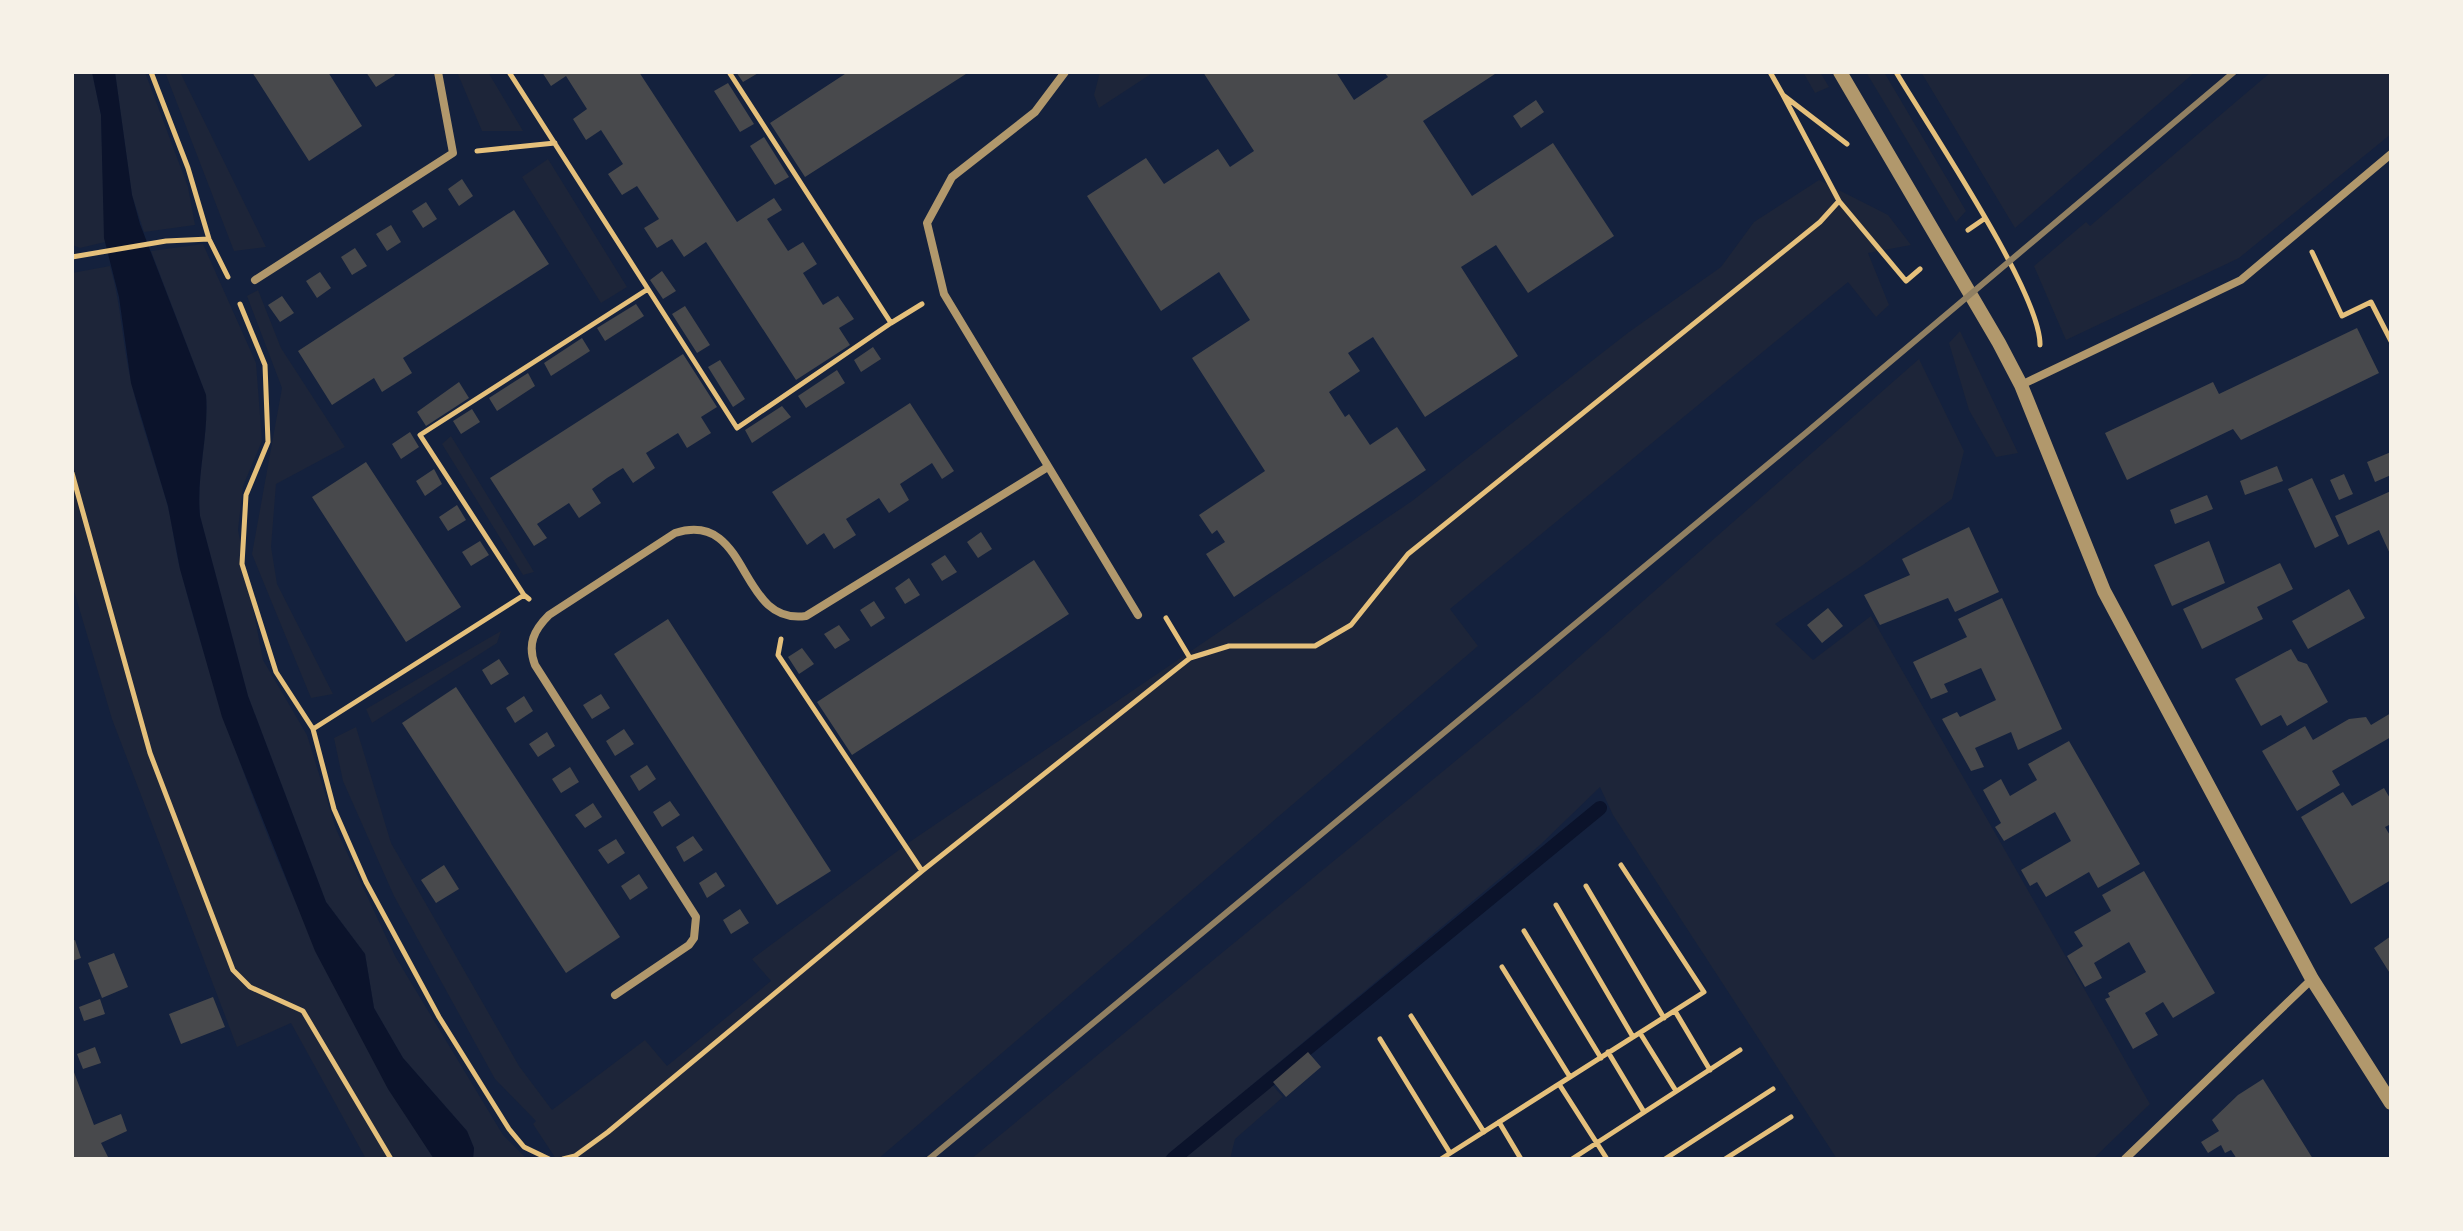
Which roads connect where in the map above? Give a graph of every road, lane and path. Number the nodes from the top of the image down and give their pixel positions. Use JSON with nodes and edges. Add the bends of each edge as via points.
{"nodes":[{"id":1,"x":151,"y":72,"type":"edge"},
{"id":2,"x":438,"y":72,"type":"edge"},
{"id":3,"x":509,"y":72,"type":"edge"},
{"id":4,"x":729,"y":72,"type":"edge"},
{"id":5,"x":1065,"y":72,"type":"edge"},
{"id":6,"x":1770,"y":72,"type":"edge"},
{"id":7,"x":1840,"y":72,"type":"edge"},
{"id":8,"x":1896,"y":72,"type":"edge"},
{"id":9,"x":1783,"y":95,"type":"junction"},
{"id":10,"x":555,"y":143,"type":"junction"},
{"id":11,"x":1855,"y":148,"type":"dead end"},
{"id":12,"x":453,"y":153,"type":"junction"},
{"id":13,"x":2391,"y":154,"type":"edge"},
{"id":14,"x":2302,"y":229,"type":"junction"},
{"id":15,"x":209,"y":239,"type":"junction"},
{"id":16,"x":72,"y":257,"type":"edge"},
{"id":17,"x":255,"y":280,"type":"dead end"},
{"id":18,"x":648,"y":289,"type":"junction"},
{"id":19,"x":944,"y":294,"type":"junction"},
{"id":20,"x":891,"y":323,"type":"junction"},
{"id":21,"x":2391,"y":341,"type":"edge"},
{"id":22,"x":2021,"y":385,"type":"junction"},
{"id":23,"x":1046,"y":468,"type":"junction"},
{"id":24,"x":72,"y":473,"type":"edge"},
{"id":25,"x":524,"y":595,"type":"junction"},
{"id":26,"x":549,"y":615,"type":"junction"},
{"id":27,"x":1138,"y":615,"type":"joint"},
{"id":28,"x":786,"y":617,"type":"junction"},
{"id":29,"x":1190,"y":658,"type":"junction"},
{"id":30,"x":313,"y":729,"type":"junction"},
{"id":31,"x":1621,"y":865,"type":"dead end"},
{"id":32,"x":922,"y":871,"type":"junction"},
{"id":33,"x":1586,"y":886,"type":"dead end"},
{"id":34,"x":1556,"y":905,"type":"dead end"},
{"id":35,"x":1524,"y":931,"type":"dead end"},
{"id":36,"x":1502,"y":967,"type":"dead end"},
{"id":37,"x":2312,"y":979,"type":"junction"},
{"id":38,"x":615,"y":995,"type":"dead end"},
{"id":39,"x":1675,"y":1011,"type":"junction"},
{"id":40,"x":1411,"y":1016,"type":"dead end"},
{"id":41,"x":1664,"y":1018,"type":"junction"},
{"id":42,"x":1640,"y":1033,"type":"junction"},
{"id":43,"x":1633,"y":1037,"type":"junction"},
{"id":44,"x":1380,"y":1039,"type":"dead end"},
{"id":45,"x":1740,"y":1050,"type":"dead end"},
{"id":46,"x":1608,"y":1052,"type":"junction"},
{"id":47,"x":1601,"y":1058,"type":"junction"},
{"id":48,"x":1710,"y":1070,"type":"junction"},
{"id":49,"x":1570,"y":1077,"type":"junction"},
{"id":50,"x":1559,"y":1084,"type":"junction"},
{"id":51,"x":1773,"y":1089,"type":"dead end"},
{"id":52,"x":1676,"y":1091,"type":"junction"},
{"id":53,"x":2391,"y":1103,"type":"edge"},
{"id":54,"x":1644,"y":1112,"type":"junction"},
{"id":55,"x":1791,"y":1117,"type":"dead end"},
{"id":56,"x":1499,"y":1122,"type":"junction"},
{"id":57,"x":1484,"y":1132,"type":"junction"},
{"id":58,"x":1597,"y":1142,"type":"junction"},
{"id":59,"x":1450,"y":1153,"type":"junction"},
{"id":60,"x":391,"y":1159,"type":"edge"},
{"id":61,"x":549,"y":1159,"type":"edge"},
{"id":62,"x":563,"y":1159,"type":"edge"},
{"id":63,"x":1441,"y":1159,"type":"edge"},
{"id":64,"x":1521,"y":1159,"type":"edge"},
{"id":65,"x":1572,"y":1159,"type":"edge"},
{"id":66,"x":1607,"y":1159,"type":"edge"},
{"id":67,"x":1665,"y":1159,"type":"edge"},
{"id":68,"x":1725,"y":1159,"type":"edge"},
{"id":69,"x":2125,"y":1159,"type":"edge"}],
"edges":[{"from":1,"to":15,"type":"path"},
{"from":2,"to":12,"type":"street"},
{"from":3,"to":10,"type":"path"},
{"from":4,"to":20,"type":"path"},
{"from":5,"to":19,"type":"street","via":[[1035,112],[952,177],[927,223]]},
{"from":6,"to":9,"type":"path"},
{"from":7,"to":22,"type":"street"},
{"from":8,"to":22,"type":"path","via":[[2009,261],[2039,327],[2040,344]]},
{"from":9,"to":11,"type":"path"},
{"from":9,"to":29,"type":"path","via":[[1839,201],[1820,222],[1408,554],[1351,625],[1315,646],[1229,646]]},
{"from":10,"to":12,"type":"path"},
{"from":10,"to":18,"type":"path"},
{"from":12,"to":17,"type":"street"},
{"from":13,"to":14,"type":"street"},
{"from":14,"to":21,"type":"path","via":[[2342,316],[2371,302]]},
{"from":14,"to":22,"type":"street","via":[[2241,280]]},
{"from":15,"to":16,"type":"path"},
{"from":15,"to":30,"type":"path","via":[[265,365],[268,442],[246,495],[242,564],[276,672]]},
{"from":18,"to":20,"type":"path","via":[[737,428]]},
{"from":18,"to":25,"type":"path","via":[[420,435]]},
{"from":19,"to":20,"type":"path"},
{"from":19,"to":23,"type":"street"},
{"from":22,"to":37,"type":"street","via":[[2104,591]]},
{"from":23,"to":27,"type":"street"},
{"from":23,"to":28,"type":"street","via":[[806,616]]},
{"from":24,"to":60,"type":"path","via":[[150,753],[233,970],[250,987],[303,1011]]},
{"from":25,"to":26,"type":"path"},
{"from":25,"to":30,"type":"path"},
{"from":26,"to":28,"type":"street","via":[[675,533],[698,527],[720,536],[771,610]]},
{"from":26,"to":38,"type":"street","via":[[532,639],[535,665],[696,917],[689,945]]},
{"from":27,"to":29,"type":"path","via":[[1158,603]]},
{"from":28,"to":32,"type":"path","via":[[778,655]]},
{"from":29,"to":32,"type":"path"},
{"from":30,"to":61,"type":"path","via":[[346,838],[439,1017],[509,1129],[524,1147]]},
{"from":31,"to":39,"type":"path","via":[[1704,992]]},
{"from":32,"to":62,"type":"path","via":[[608,1132]]},
{"from":33,"to":41,"type":"path"},
{"from":34,"to":43,"type":"path"},
{"from":35,"to":47,"type":"path"},
{"from":36,"to":49,"type":"path"},
{"from":37,"to":53,"type":"street"},
{"from":37,"to":69,"type":"street"},
{"from":39,"to":41,"type":"path"},
{"from":39,"to":48,"type":"path"},
{"from":40,"to":57,"type":"path"},
{"from":41,"to":42,"type":"path"},
{"from":42,"to":43,"type":"path"},
{"from":42,"to":52,"type":"path"},
{"from":43,"to":46,"type":"path"},
{"from":44,"to":59,"type":"path"},
{"from":45,"to":48,"type":"path"},
{"from":46,"to":47,"type":"path"},
{"from":46,"to":54,"type":"path"},
{"from":47,"to":49,"type":"path"},
{"from":48,"to":52,"type":"path"},
{"from":49,"to":50,"type":"path"},
{"from":50,"to":56,"type":"path"},
{"from":50,"to":58,"type":"path"},
{"from":51,"to":67,"type":"path"},
{"from":52,"to":54,"type":"path"},
{"from":54,"to":58,"type":"path"},
{"from":55,"to":68,"type":"path"},
{"from":56,"to":57,"type":"path"},
{"from":56,"to":64,"type":"path"},
{"from":57,"to":59,"type":"path"},
{"from":58,"to":65,"type":"path"},
{"from":58,"to":66,"type":"path"},
{"from":59,"to":63,"type":"path"}]}
